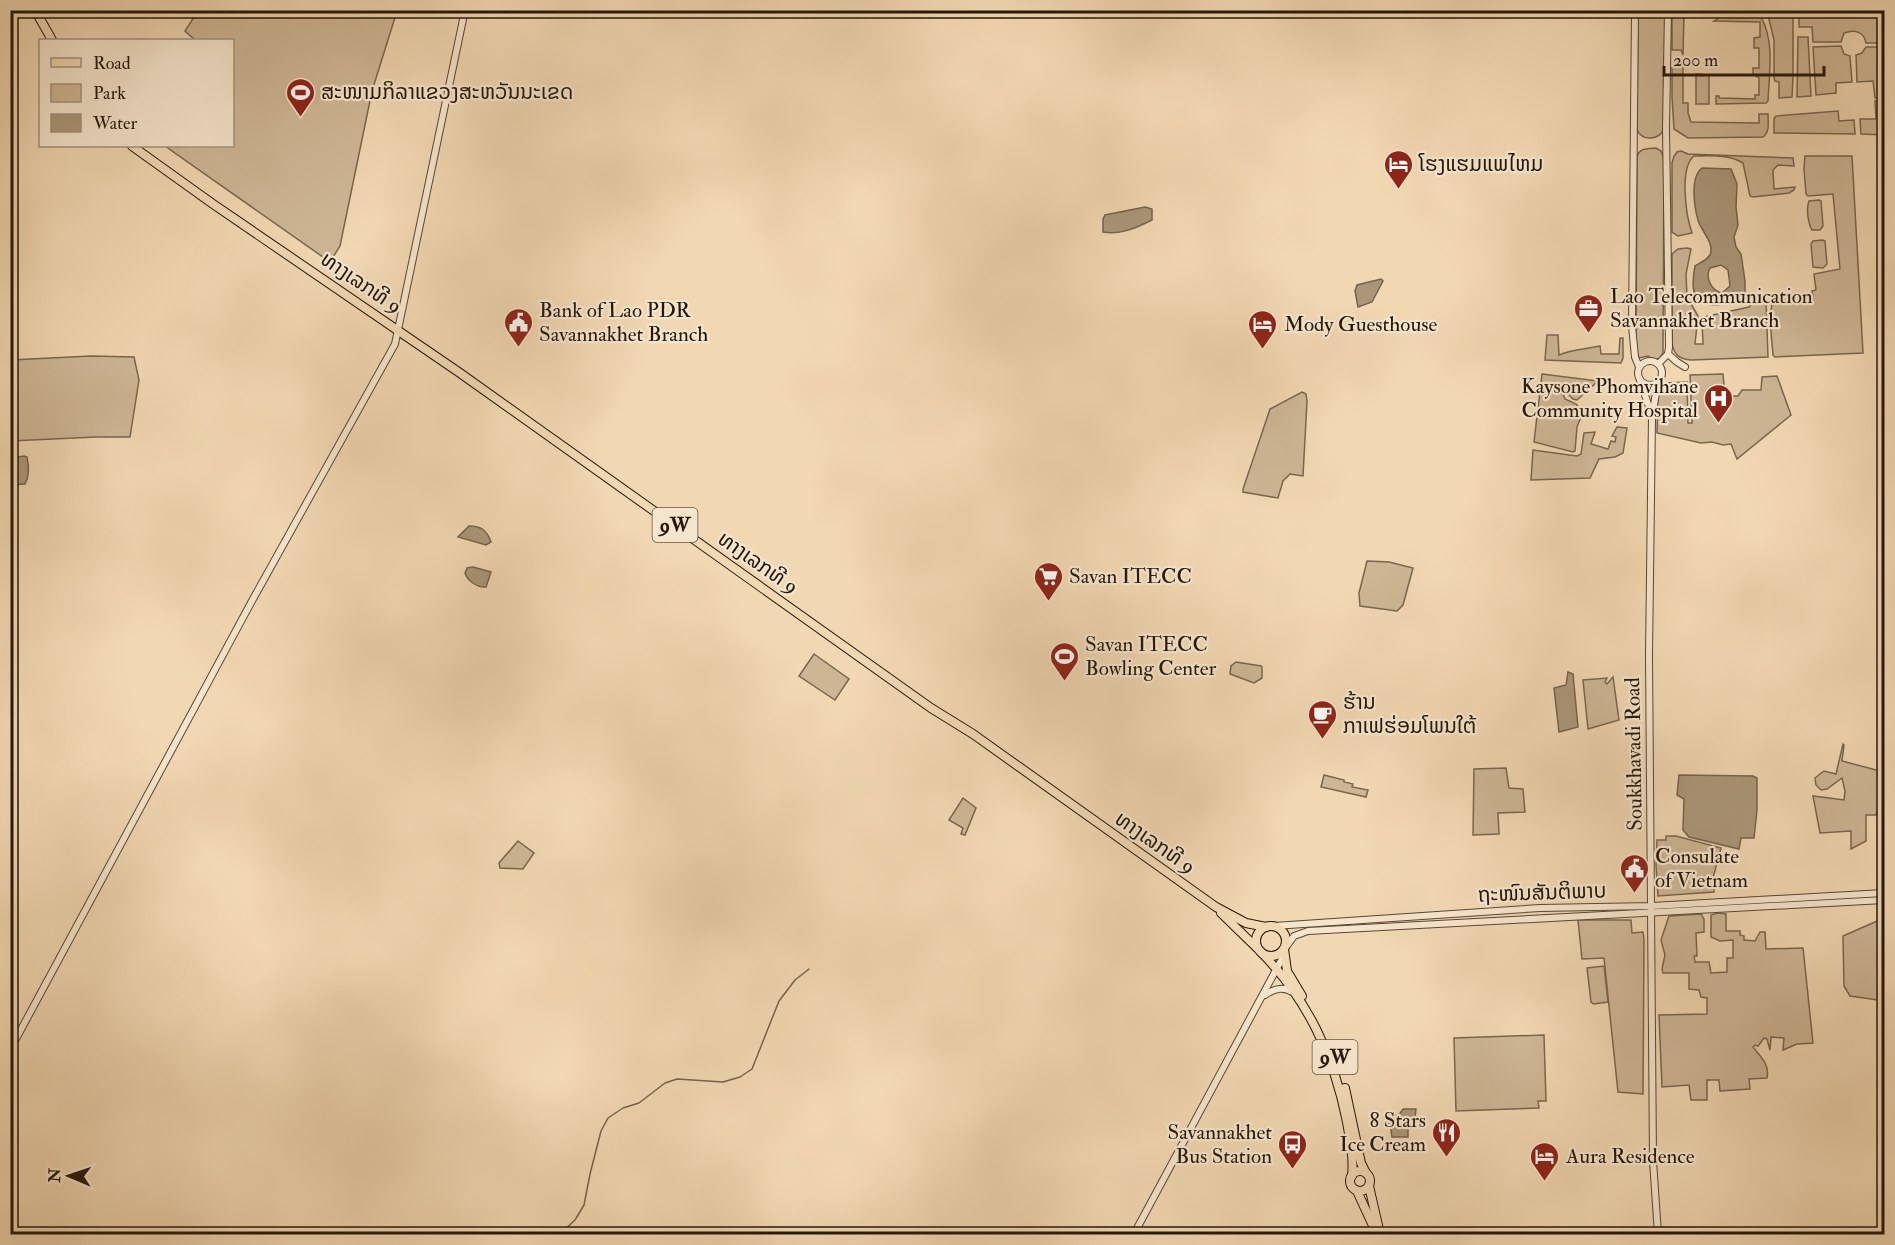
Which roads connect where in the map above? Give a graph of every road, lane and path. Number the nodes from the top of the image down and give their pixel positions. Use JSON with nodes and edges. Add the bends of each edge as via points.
{"nodes":[{"id":1,"x":35,"y":10,"type":"edge"},
{"id":2,"x":465,"y":10,"type":"edge"},
{"id":3,"x":1635,"y":10,"type":"edge"},
{"id":4,"x":1668,"y":10,"type":"edge"},
{"id":5,"x":51,"y":39,"type":"edge"},
{"id":6,"x":133,"y":147,"type":"edge"},
{"id":7,"x":398,"y":330,"type":"junction"},
{"id":8,"x":1668,"y":354,"type":"junction"},
{"id":9,"x":1658,"y":364,"type":"junction"},
{"id":10,"x":1639,"y":367,"type":"junction"},
{"id":11,"x":1685,"y":367,"type":"dead end"},
{"id":12,"x":1640,"y":380,"type":"junction"},
{"id":13,"x":1658,"y":381,"type":"junction"},
{"id":14,"x":1652,"y":417,"type":"junction"},
{"id":15,"x":1884,"y":893,"type":"edge"},
{"id":16,"x":1884,"y":900,"type":"edge"},
{"id":17,"x":1216,"y":908,"type":"junction"},
{"id":18,"x":1652,"y":909,"type":"junction"},
{"id":19,"x":1270,"y":927,"type":"junction"},
{"id":20,"x":1285,"y":950,"type":"junction"},
{"id":21,"x":1260,"y":951,"type":"junction"},
{"id":22,"x":1277,"y":970,"type":"junction"},
{"id":23,"x":1294,"y":993,"type":"junction"},
{"id":24,"x":1262,"y":997,"type":"junction"},
{"id":25,"x":1308,"y":1010,"type":"junction"},
{"id":26,"x":10,"y":1050,"type":"edge"},
{"id":27,"x":1366,"y":1173,"type":"junction"},
{"id":28,"x":1352,"y":1176,"type":"junction"},
{"id":29,"x":1369,"y":1186,"type":"junction"},
{"id":30,"x":1357,"y":1191,"type":"junction"},
{"id":31,"x":1134,"y":1234,"type":"edge"},
{"id":32,"x":1379,"y":1234,"type":"edge"},
{"id":33,"x":1658,"y":1234,"type":"edge"}],
"edges":[{"from":1,"to":5,"type":"main road"},
{"from":2,"to":7,"type":"street"},
{"from":3,"to":10,"type":"street","via":[[1632,326]]},
{"from":4,"to":8,"type":"street"},
{"from":6,"to":7,"type":"main road","name":"ທາງເລກທີ 9","number":"9W"},
{"from":7,"to":17,"type":"main road","name":"ທາງເລກທີ 9","number":"9W"},
{"from":7,"to":26,"type":"street","via":[[395,344]]},
{"from":8,"to":9,"type":"street"},
{"from":8,"to":11,"type":"street"},
{"from":9,"to":10,"type":"street","via":[[1648,361]]},
{"from":9,"to":13,"type":"street"},
{"from":10,"to":12,"type":"street"},
{"from":12,"to":13,"type":"street","via":[[1649,385]]},
{"from":12,"to":14,"type":"street","name":"Soukkhavadi Road"},
{"from":13,"to":14,"type":"street","name":"Soukkhavadi Road"},
{"from":14,"to":18,"type":"street","name":"Soukkhavadi Road"},
{"from":15,"to":18,"type":"street","name":"ຖະໜົນສັນຕິພາບ"},
{"from":16,"to":18,"type":"street","name":"ຖະໜົນສັນຕິພາບ"},
{"from":17,"to":19,"type":"main road","name":"ທາງເລກທີ 9","number":"9W","via":[[1246,923]]},
{"from":17,"to":21,"type":"main road","name":"ທາງເລກທີ 9","number":"9W"},
{"from":18,"to":19,"type":"street","name":"ຖະໜົນສັນຕິພາບ","via":[[1540,908]]},
{"from":18,"to":20,"type":"street","name":"ຖະໜົນສັນຕິພາບ","via":[[1308,931],[1294,936]]},
{"from":18,"to":33,"type":"street","name":"Soukkhavadi Road","via":[[1653,1161]]},
{"from":19,"to":20,"type":"main road","name":"ທາງເລກທີ 9","number":"9W","via":[[1284,933]]},
{"from":19,"to":21,"type":"main road","via":[[1259,932]]},
{"from":20,"to":21,"type":"main road","via":[[1273,956]]},
{"from":20,"to":22,"type":"street"},
{"from":20,"to":25,"type":"main road","name":"ທາງເລກທີ 9","number":"9W","via":[[1287,971]]},
{"from":21,"to":22,"type":"main road","name":"ທາງເລກທີ 9","number":"9W"},
{"from":22,"to":23,"type":"main road","name":"ທາງເລກທີ 9","number":"9W"},
{"from":22,"to":24,"type":"street"},
{"from":23,"to":24,"type":"street","via":[[1281,988]]},
{"from":23,"to":25,"type":"main road","name":"ທາງເລກທີ 9","number":"9W"},
{"from":24,"to":31,"type":"street"},
{"from":25,"to":27,"type":"main road","name":"ທາງເລກທີ 9","number":"9W","via":[[1322,1029],[1339,1067]]},
{"from":25,"to":28,"type":"main road","name":"ທາງເລກທີ 9","number":"9W","via":[[1341,1089],[1352,1152]]},
{"from":27,"to":28,"type":"main road"},
{"from":27,"to":29,"type":"main road"},
{"from":28,"to":30,"type":"main road","via":[[1352,1186]]},
{"from":29,"to":30,"type":"main road"},
{"from":29,"to":32,"type":"main road"},
{"from":30,"to":32,"type":"main road"}]}
